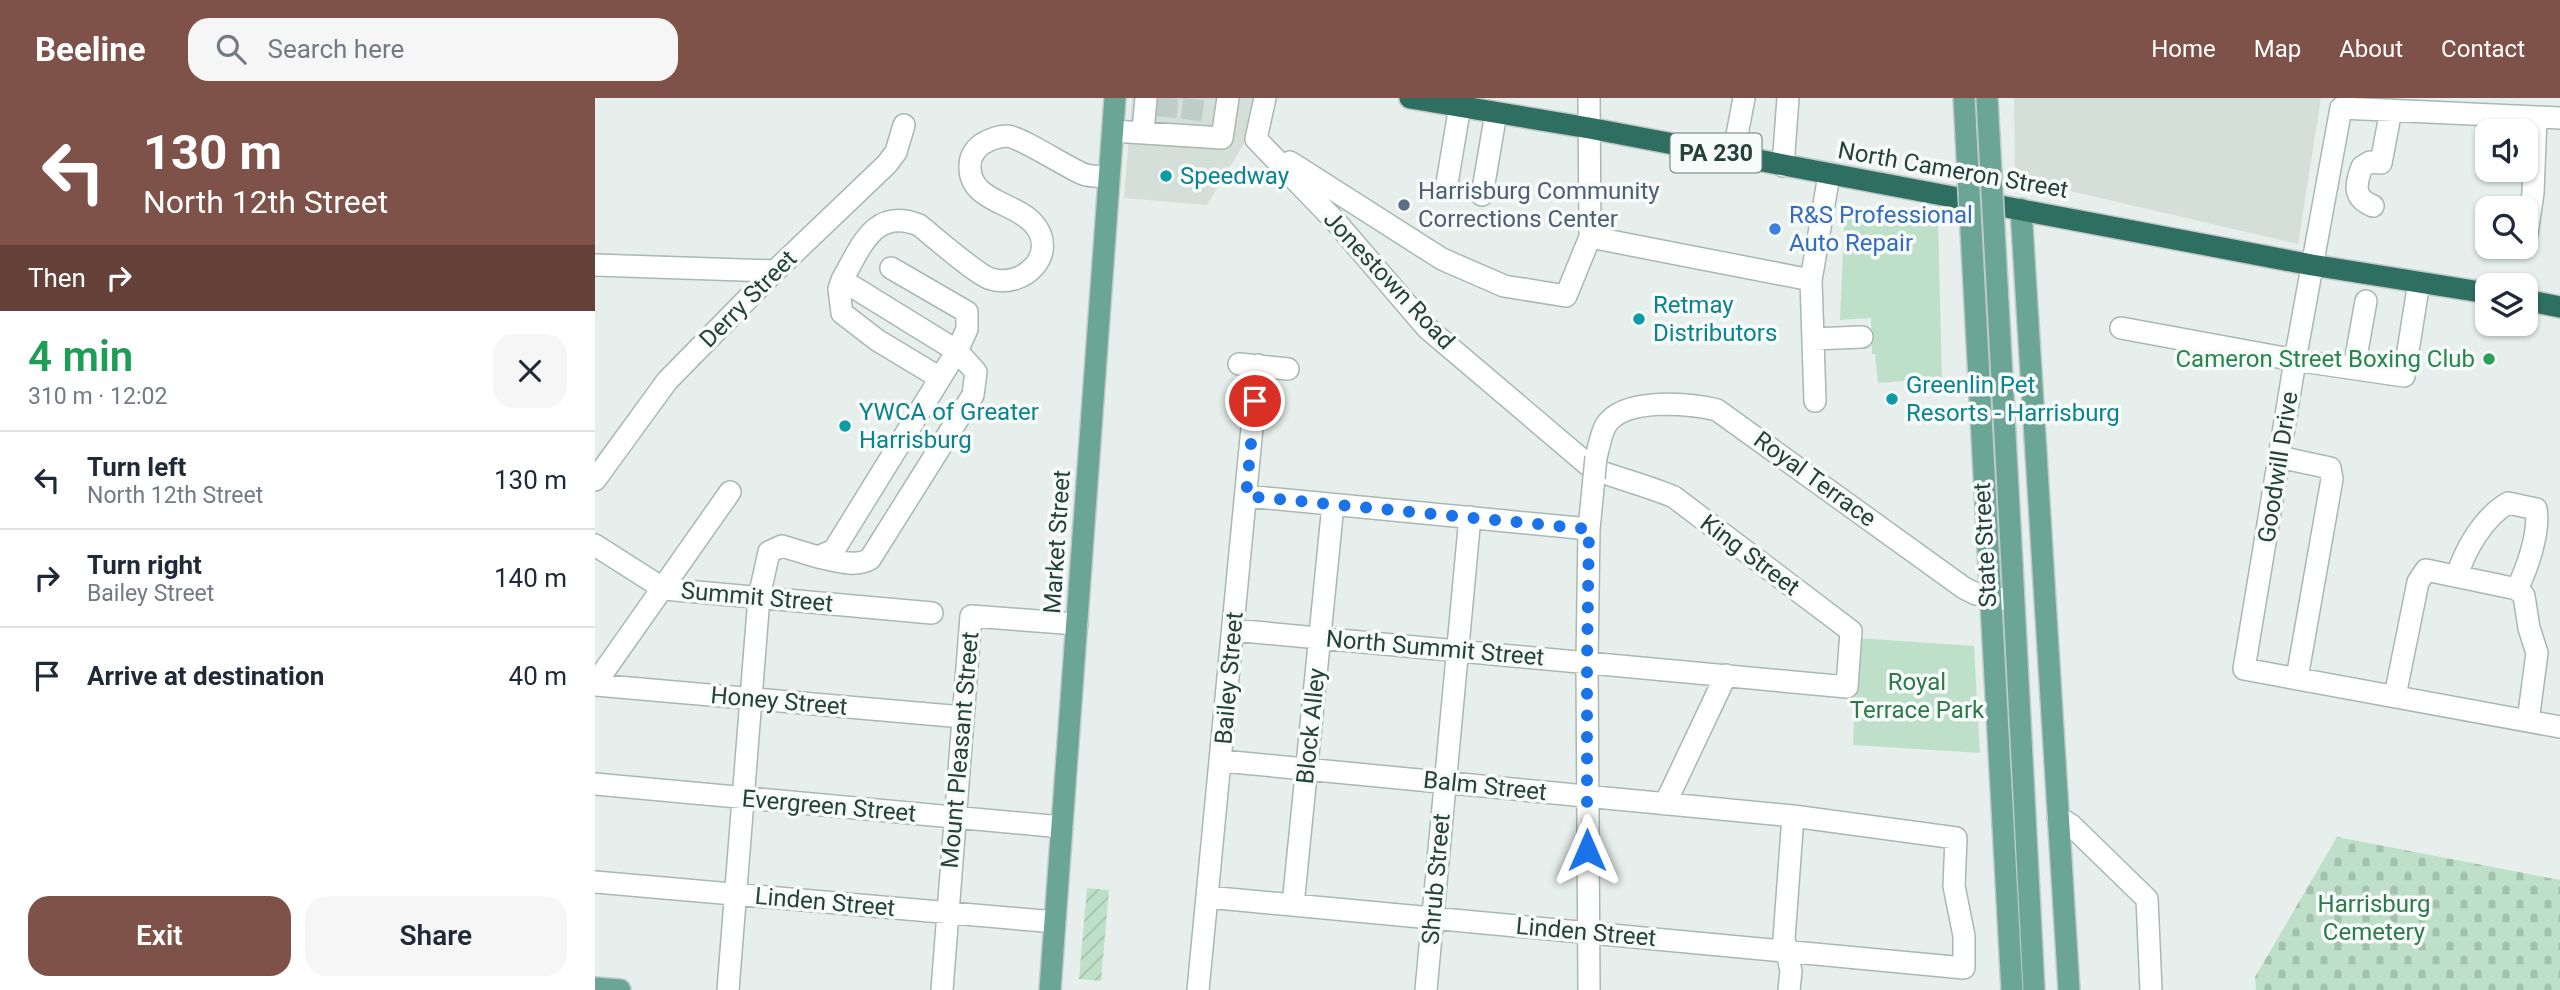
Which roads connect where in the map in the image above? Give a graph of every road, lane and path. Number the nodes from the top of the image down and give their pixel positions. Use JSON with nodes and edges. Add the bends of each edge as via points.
{"nodes":[{"id":1,"x":1115,"y":98,"type":"edge"},
{"id":2,"x":1146,"y":98,"type":"edge"},
{"id":3,"x":1228,"y":98,"type":"edge"},
{"id":4,"x":1265,"y":98,"type":"edge"},
{"id":5,"x":1410,"y":98,"type":"edge"},
{"id":6,"x":1589,"y":98,"type":"edge"},
{"id":7,"x":1744,"y":98,"type":"edge"},
{"id":8,"x":1788,"y":98,"type":"edge"},
{"id":9,"x":1964,"y":98,"type":"edge"},
{"id":10,"x":1987,"y":98,"type":"edge"},
{"id":11,"x":1460,"y":106,"type":"junction"},
{"id":12,"x":2391,"y":110,"type":"junction"},
{"id":13,"x":1496,"y":113,"type":"junction"},
{"id":14,"x":2536,"y":117,"type":"junction"},
{"id":15,"x":2560,"y":118,"type":"edge"},
{"id":16,"x":904,"y":125,"type":"dead end"},
{"id":17,"x":1589,"y":128,"type":"junction"},
{"id":18,"x":1113,"y":131,"type":"junction"},
{"id":19,"x":1143,"y":132,"type":"junction"},
{"id":20,"x":1256,"y":139,"type":"junction"},
{"id":21,"x":1734,"y":156,"type":"junction"},
{"id":22,"x":1783,"y":166,"type":"junction"},
{"id":23,"x":1829,"y":175,"type":"junction"},
{"id":24,"x":1109,"y":177,"type":"junction"},
{"id":25,"x":1446,"y":189,"type":"dead end"},
{"id":26,"x":1482,"y":195,"type":"dead end"},
{"id":27,"x":2533,"y":196,"type":"edge"},
{"id":28,"x":2373,"y":206,"type":"dead end"},
{"id":29,"x":2021,"y":209,"type":"junction"},
{"id":30,"x":1590,"y":237,"type":"junction"},
{"id":31,"x":595,"y":265,"type":"edge"},
{"id":32,"x":2312,"y":265,"type":"junction"},
{"id":33,"x":891,"y":268,"type":"dead end"},
{"id":34,"x":775,"y":271,"type":"junction"},
{"id":35,"x":842,"y":280,"type":"junction"},
{"id":36,"x":1811,"y":281,"type":"junction"},
{"id":37,"x":2419,"y":282,"type":"junction"},
{"id":38,"x":2475,"y":291,"type":"edge"},
{"id":39,"x":2366,"y":301,"type":"dead end"},
{"id":40,"x":2538,"y":303,"type":"edge"},
{"id":41,"x":2560,"y":307,"type":"edge"},
{"id":42,"x":2120,"y":328,"type":"dead end"},
{"id":43,"x":1862,"y":337,"type":"dead end"},
{"id":44,"x":1813,"y":339,"type":"junction"},
{"id":45,"x":957,"y":351,"type":"junction"},
{"id":46,"x":2295,"y":360,"type":"junction"},
{"id":47,"x":2354,"y":368,"type":"junction"},
{"id":48,"x":1288,"y":369,"type":"dead end"},
{"id":49,"x":940,"y":378,"type":"junction"},
{"id":50,"x":1815,"y":401,"type":"dead end"},
{"id":51,"x":2279,"y":457,"type":"junction"},
{"id":52,"x":1595,"y":468,"type":"junction"},
{"id":53,"x":595,"y":480,"type":"edge"},
{"id":54,"x":730,"y":492,"type":"dead end"},
{"id":55,"x":1246,"y":496,"type":"junction"},
{"id":56,"x":1333,"y":505,"type":"junction"},
{"id":57,"x":1470,"y":517,"type":"junction"},
{"id":58,"x":1589,"y":529,"type":"junction"},
{"id":59,"x":595,"y":545,"type":"edge"},
{"id":60,"x":818,"y":557,"type":"junction"},
{"id":61,"x":2457,"y":576,"type":"junction"},
{"id":62,"x":664,"y":589,"type":"junction"},
{"id":63,"x":2517,"y":589,"type":"junction"},
{"id":64,"x":758,"y":597,"type":"junction"},
{"id":65,"x":1991,"y":597,"type":"junction"},
{"id":66,"x":2014,"y":600,"type":"junction"},
{"id":67,"x":932,"y":613,"type":"dead end"},
{"id":68,"x":1077,"y":624,"type":"junction"},
{"id":69,"x":1233,"y":629,"type":"junction"},
{"id":70,"x":1320,"y":638,"type":"junction"},
{"id":71,"x":1457,"y":650,"type":"junction"},
{"id":72,"x":1587,"y":663,"type":"junction"},
{"id":73,"x":1726,"y":675,"type":"junction"},
{"id":74,"x":2297,"y":678,"type":"junction"},
{"id":75,"x":595,"y":684,"type":"edge"},
{"id":76,"x":1847,"y":687,"type":"joint"},
{"id":77,"x":2395,"y":696,"type":"junction"},
{"id":78,"x":749,"y":699,"type":"junction"},
{"id":79,"x":963,"y":717,"type":"junction"},
{"id":80,"x":2528,"y":721,"type":"junction"},
{"id":81,"x":2560,"y":727,"type":"edge"},
{"id":82,"x":1222,"y":761,"type":"junction"},
{"id":83,"x":1306,"y":769,"type":"junction"},
{"id":84,"x":1445,"y":782,"type":"junction"},
{"id":85,"x":595,"y":784,"type":"edge"},
{"id":86,"x":1587,"y":796,"type":"junction"},
{"id":87,"x":743,"y":798,"type":"junction"},
{"id":88,"x":1665,"y":804,"type":"junction"},
{"id":89,"x":1793,"y":816,"type":"junction"},
{"id":90,"x":2058,"y":817,"type":"junction"},
{"id":91,"x":954,"y":818,"type":"junction"},
{"id":92,"x":1062,"y":827,"type":"junction"},
{"id":93,"x":595,"y":882,"type":"edge"},
{"id":94,"x":735,"y":894,"type":"junction"},
{"id":95,"x":1207,"y":897,"type":"junction"},
{"id":96,"x":1293,"y":905,"type":"junction"},
{"id":97,"x":947,"y":913,"type":"junction"},
{"id":98,"x":1433,"y":918,"type":"junction"},
{"id":99,"x":1055,"y":922,"type":"junction"},
{"id":100,"x":1588,"y":932,"type":"junction"},
{"id":101,"x":1788,"y":951,"type":"junction"},
{"id":102,"x":1964,"y":968,"type":"joint"},
{"id":103,"x":595,"y":988,"type":"edge"},
{"id":104,"x":620,"y":990,"type":"edge"},
{"id":105,"x":728,"y":990,"type":"edge"},
{"id":106,"x":942,"y":990,"type":"edge"},
{"id":107,"x":1050,"y":990,"type":"edge"},
{"id":108,"x":1198,"y":990,"type":"edge"},
{"id":109,"x":1426,"y":990,"type":"edge"},
{"id":110,"x":1589,"y":990,"type":"edge"},
{"id":111,"x":1789,"y":990,"type":"edge"},
{"id":112,"x":2012,"y":990,"type":"edge"},
{"id":113,"x":2034,"y":990,"type":"edge"},
{"id":114,"x":2069,"y":990,"type":"edge"},
{"id":115,"x":2151,"y":990,"type":"edge"}],
"edges":[{"from":1,"to":18,"type":"main road","name":"Market Street"},
{"from":2,"to":19,"type":"street"},
{"from":3,"to":19,"type":"street","via":[[1222,138],[1191,127],[1166,125]]},
{"from":4,"to":20,"type":"street"},
{"from":5,"to":11,"type":"highway","name":"North Cameron Street","number":"PA 230"},
{"from":6,"to":17,"type":"street"},
{"from":7,"to":21,"type":"street"},
{"from":8,"to":22,"type":"street"},
{"from":9,"to":65,"type":"main road","name":"State Street","bridge":true},
{"from":10,"to":66,"type":"main road","name":"State Street","bridge":true},
{"from":11,"to":13,"type":"highway","name":"North Cameron Street","number":"PA 230"},
{"from":11,"to":25,"type":"street"},
{"from":12,"to":14,"type":"street"},
{"from":12,"to":28,"type":"street","via":[[2381,163],[2362,167],[2356,191]]},
{"from":12,"to":32,"type":"street","name":"Goodwill Drive","via":[[2341,108]]},
{"from":13,"to":17,"type":"highway","name":"North Cameron Street","number":"PA 230"},
{"from":13,"to":26,"type":"street"},
{"from":14,"to":15,"type":"street"},
{"from":14,"to":27,"type":"street"},
{"from":16,"to":34,"type":"street","name":"Derry Street","via":[[887,164]]},
{"from":17,"to":21,"type":"highway","name":"North Cameron Street","number":"PA 230"},
{"from":17,"to":30,"type":"street"},
{"from":18,"to":19,"type":"street"},
{"from":18,"to":24,"type":"main road","name":"Market Street"},
{"from":20,"to":30,"type":"street","via":[[1442,259],[1504,286],[1566,296]]},
{"from":20,"to":52,"type":"street","name":"Jonestown Road","via":[[1427,328]]},
{"from":21,"to":22,"type":"highway","name":"North Cameron Street","number":"PA 230"},
{"from":22,"to":23,"type":"highway","name":"North Cameron Street","number":"PA 230"},
{"from":23,"to":29,"type":"highway","name":"North Cameron Street","number":"PA 230"},
{"from":23,"to":36,"type":"street"},
{"from":24,"to":35,"type":"street","via":[[1085,175],[1008,136],[992,139],[970,157],[969,171],[974,185],[986,195],[1034,224],[1042,239],[1041,256],[1034,268],[1004,282],[987,278],[919,225],[890,219],[875,228]]},
{"from":24,"to":68,"type":"main road","name":"Market Street"},
{"from":29,"to":32,"type":"highway","name":"North Cameron Street","number":"PA 230"},
{"from":29,"to":90,"type":"main road"},
{"from":30,"to":36,"type":"street"},
{"from":31,"to":34,"type":"street"},
{"from":32,"to":37,"type":"highway","name":"North Cameron Street","number":"PA 230"},
{"from":32,"to":46,"type":"street","name":"Goodwill Drive"},
{"from":33,"to":45,"type":"street","via":[[967,312],[967,329]]},
{"from":34,"to":53,"type":"street","name":"Derry Street","via":[[667,381]]},
{"from":35,"to":45,"type":"street"},
{"from":35,"to":49,"type":"street","via":[[842,313],[877,341]]},
{"from":36,"to":44,"type":"street"},
{"from":37,"to":38,"type":"highway","name":"North Cameron Street","number":"PA 230"},
{"from":37,"to":47,"type":"street","via":[[2404,376]]},
{"from":39,"to":47,"type":"street"},
{"from":40,"to":41,"type":"highway"},
{"from":42,"to":46,"type":"street"},
{"from":43,"to":44,"type":"street"},
{"from":44,"to":50,"type":"street"},
{"from":45,"to":49,"type":"street"},
{"from":45,"to":60,"type":"street","via":[[976,372],[973,396],[870,559],[864,563]]},
{"from":46,"to":47,"type":"street"},
{"from":46,"to":51,"type":"street","name":"Goodwill Drive"},
{"from":48,"to":55,"type":"street","name":"Bailey Street","via":[[1248,364]]},
{"from":49,"to":60,"type":"street","via":[[834,550]]},
{"from":51,"to":74,"type":"street","via":[[2330,468],[2332,479]]},
{"from":51,"to":74,"type":"street","name":"Goodwill Drive","via":[[2244,669]]},
{"from":52,"to":58,"type":"street"},
{"from":52,"to":65,"type":"street","name":"Royal Terrace","via":[[1606,424],[1620,414],[1645,406],[1696,404],[1717,410],[1964,588]]},
{"from":52,"to":76,"type":"street","name":"King Street","via":[[1674,498],[1850,631]]},
{"from":54,"to":62,"type":"street"},
{"from":55,"to":56,"type":"street"},
{"from":55,"to":69,"type":"street","name":"Bailey Street"},
{"from":56,"to":57,"type":"street"},
{"from":56,"to":70,"type":"street","name":"Block Alley"},
{"from":57,"to":58,"type":"street"},
{"from":57,"to":71,"type":"street","name":"Shrub Street"},
{"from":58,"to":72,"type":"street"},
{"from":59,"to":62,"type":"street","name":"Summit Street"},
{"from":60,"to":64,"type":"street","via":[[782,546],[769,552]]},
{"from":61,"to":63,"type":"street"},
{"from":61,"to":63,"type":"street","via":[[2490,517],[2508,503],[2530,507],[2536,509],[2537,524],[2526,572]]},
{"from":61,"to":77,"type":"street","via":[[2426,570],[2417,582]]},
{"from":62,"to":64,"type":"street","name":"Summit Street"},
{"from":62,"to":75,"type":"street"},
{"from":63,"to":80,"type":"street","via":[[2523,596],[2537,653]]},
{"from":64,"to":67,"type":"street","name":"Summit Street"},
{"from":64,"to":78,"type":"street"},
{"from":65,"to":66,"type":"street","name":"Royal Terrace"},
{"from":65,"to":112,"type":"main road","name":"State Street"},
{"from":66,"to":113,"type":"main road","name":"State Street"},
{"from":68,"to":79,"type":"street","name":"Mount Pleasant Street","via":[[971,616]]},
{"from":68,"to":92,"type":"main road","name":"Market Street"},
{"from":69,"to":70,"type":"street","name":"North Summit Street"},
{"from":69,"to":82,"type":"street","name":"Bailey Street"},
{"from":70,"to":71,"type":"street","name":"North Summit Street"},
{"from":70,"to":83,"type":"street","name":"Block Alley"},
{"from":71,"to":72,"type":"street","name":"North Summit Street"},
{"from":71,"to":84,"type":"street","name":"Shrub Street"},
{"from":72,"to":73,"type":"street","name":"North Summit Street"},
{"from":72,"to":86,"type":"street"},
{"from":73,"to":76,"type":"street","name":"North Summit Street"},
{"from":73,"to":88,"type":"street"},
{"from":74,"to":77,"type":"street"},
{"from":75,"to":78,"type":"street","name":"Honey Street"},
{"from":77,"to":80,"type":"street"},
{"from":78,"to":79,"type":"street","name":"Honey Street"},
{"from":78,"to":87,"type":"street"},
{"from":79,"to":91,"type":"street","name":"Mount Pleasant Street"},
{"from":80,"to":81,"type":"street"},
{"from":82,"to":83,"type":"street","name":"Balm Street"},
{"from":82,"to":95,"type":"street","name":"Bailey Street"},
{"from":83,"to":84,"type":"street","name":"Balm Street"},
{"from":83,"to":96,"type":"street","name":"Block Alley"},
{"from":84,"to":86,"type":"street","name":"Balm Street"},
{"from":84,"to":98,"type":"street","name":"Shrub Street"},
{"from":85,"to":87,"type":"street","name":"Evergreen Street"},
{"from":86,"to":88,"type":"street","name":"Balm Street"},
{"from":86,"to":100,"type":"street"},
{"from":87,"to":91,"type":"street","name":"Evergreen Street"},
{"from":87,"to":94,"type":"street"},
{"from":88,"to":89,"type":"street","name":"Balm Street"},
{"from":89,"to":101,"type":"street","via":[[1784,939]]},
{"from":89,"to":102,"type":"street","name":"Balm Street","via":[[1957,838],[1954,886],[1964,936]]},
{"from":90,"to":114,"type":"main road"},
{"from":90,"to":115,"type":"street","via":[[2147,899]]},
{"from":91,"to":92,"type":"street","name":"Evergreen Street"},
{"from":91,"to":97,"type":"street","name":"Mount Pleasant Street"},
{"from":92,"to":99,"type":"main road","name":"Market Street"},
{"from":93,"to":94,"type":"street","name":"Linden Street"},
{"from":94,"to":97,"type":"street","name":"Linden Street"},
{"from":94,"to":105,"type":"street"},
{"from":95,"to":96,"type":"street","name":"Linden Street"},
{"from":95,"to":108,"type":"street","name":"Bailey Street"},
{"from":96,"to":98,"type":"street","name":"Linden Street"},
{"from":97,"to":99,"type":"street","name":"Linden Street"},
{"from":97,"to":106,"type":"street","name":"Mount Pleasant Street"},
{"from":98,"to":100,"type":"street","name":"Linden Street"},
{"from":98,"to":109,"type":"street","name":"Shrub Street"},
{"from":99,"to":107,"type":"main road","name":"Market Street"},
{"from":100,"to":101,"type":"street","name":"Linden Street"},
{"from":100,"to":110,"type":"street"},
{"from":101,"to":102,"type":"street","name":"Linden Street"},
{"from":101,"to":111,"type":"street"},
{"from":103,"to":104,"type":"main road"}]}
